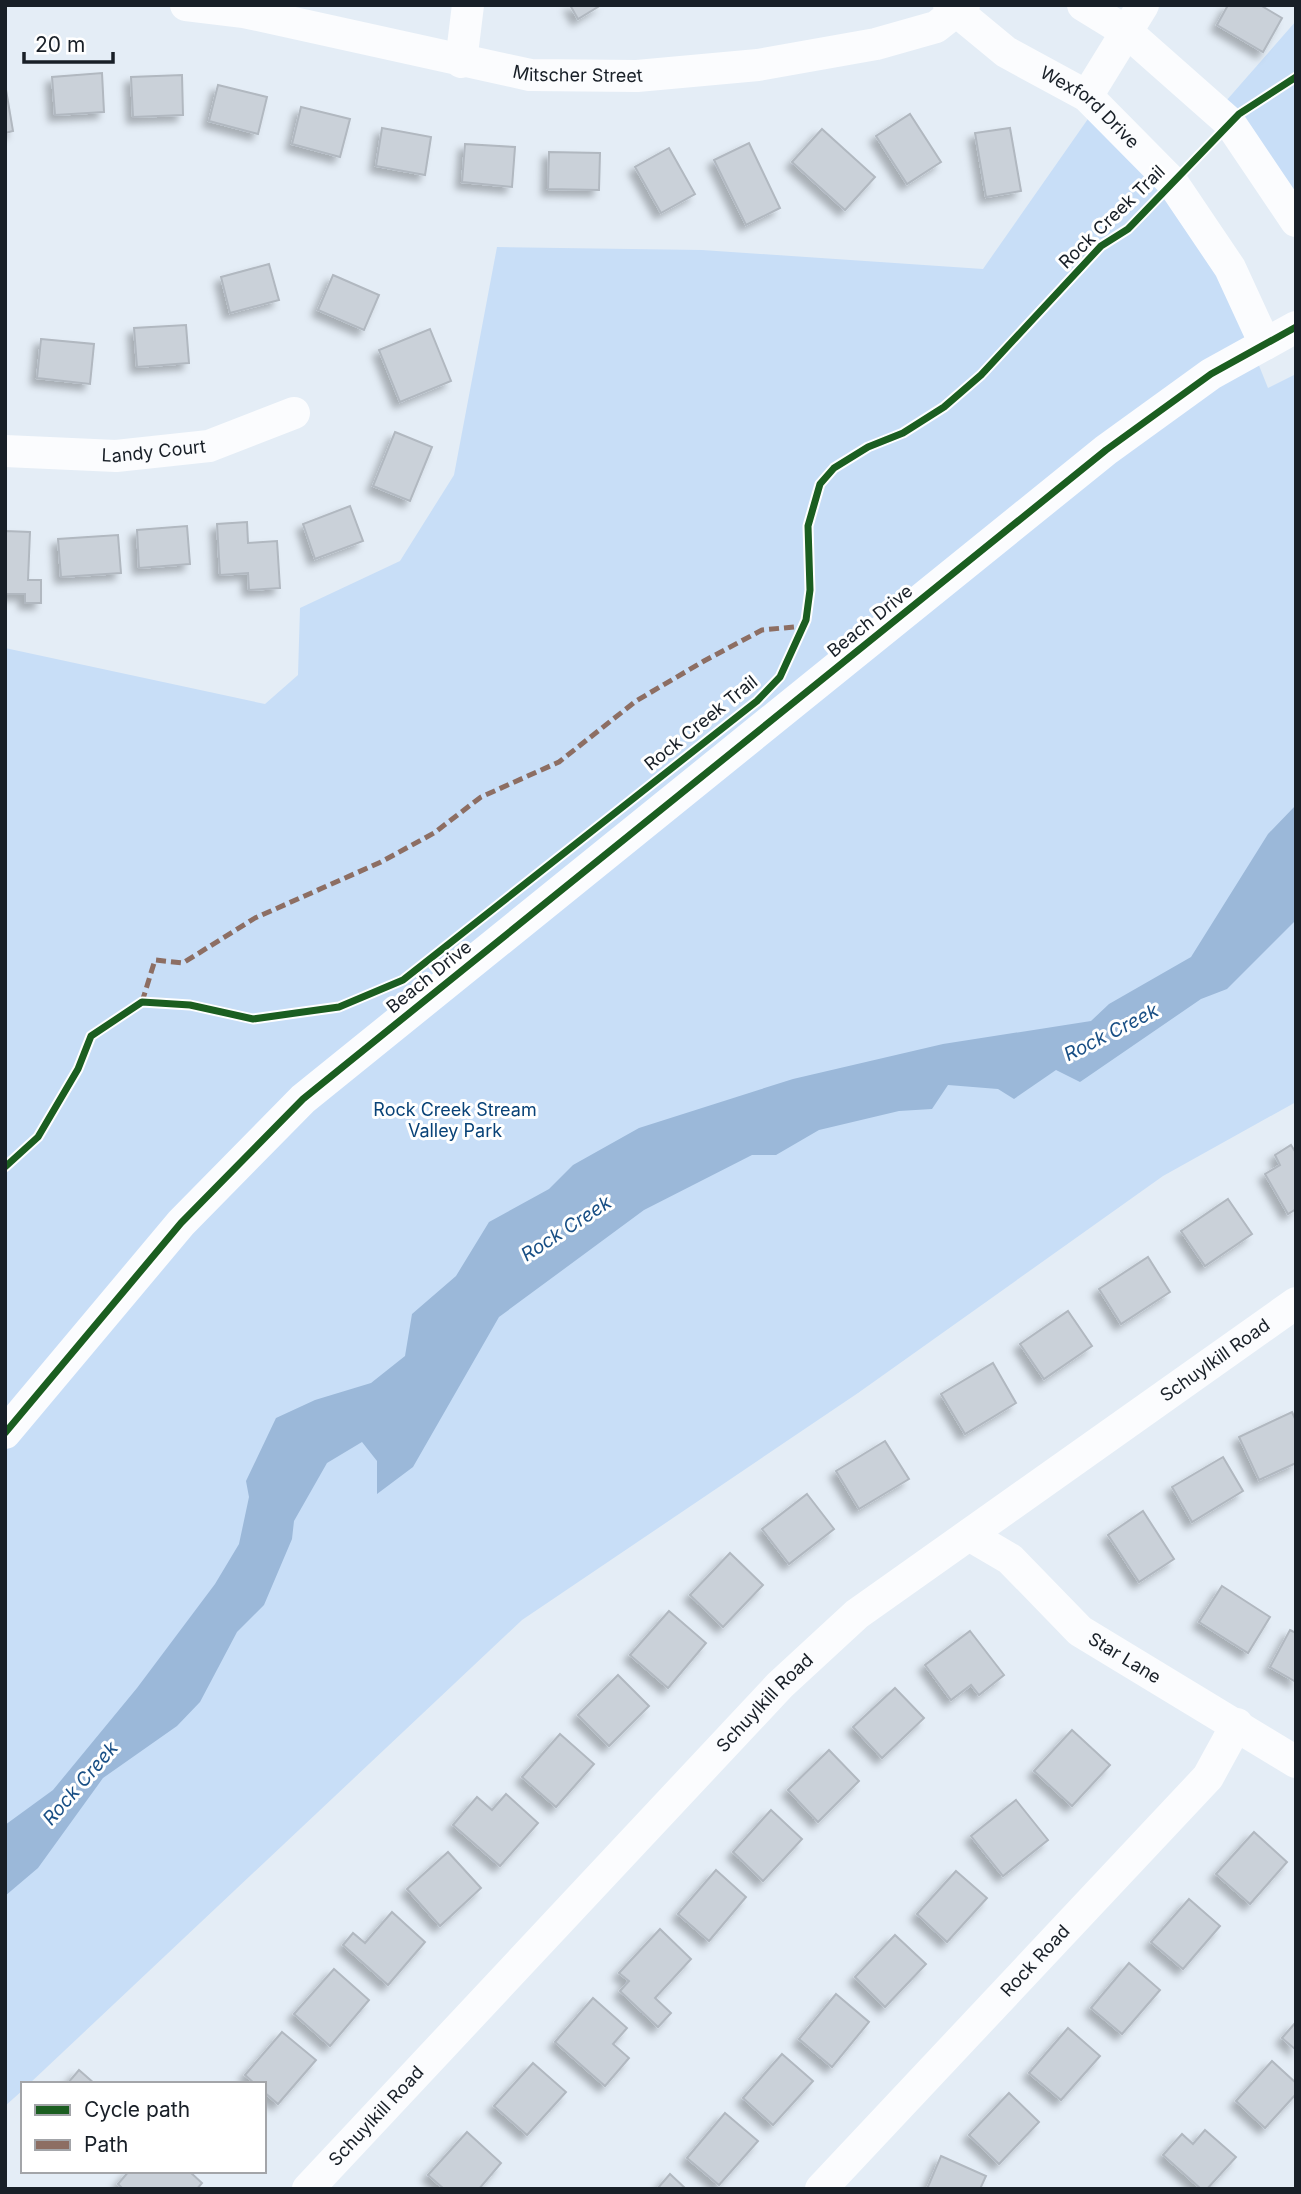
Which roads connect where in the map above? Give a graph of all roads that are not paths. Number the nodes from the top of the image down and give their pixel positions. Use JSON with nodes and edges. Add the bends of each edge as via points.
{"nodes":[{"id":1,"x":186,"y":5,"type":"edge"},
{"id":2,"x":468,"y":5,"type":"edge"},
{"id":3,"x":1083,"y":5,"type":"edge"},
{"id":4,"x":1143,"y":5,"type":"edge"},
{"id":5,"x":956,"y":8,"type":"edge"},
{"id":6,"x":1127,"y":32,"type":"junction"},
{"id":7,"x":461,"y":62,"type":"junction"},
{"id":8,"x":1087,"y":96,"type":"junction"},
{"id":9,"x":1296,"y":221,"type":"edge"},
{"id":10,"x":1296,"y":327,"type":"edge"},
{"id":11,"x":1265,"y":344,"type":"junction"},
{"id":12,"x":294,"y":413,"type":"dead end"},
{"id":13,"x":5,"y":451,"type":"edge"},
{"id":14,"x":1296,"y":1303,"type":"edge"},
{"id":15,"x":5,"y":1433,"type":"edge"},
{"id":16,"x":969,"y":1535,"type":"junction"},
{"id":17,"x":1237,"y":1724,"type":"junction"},
{"id":18,"x":1296,"y":1762,"type":"edge"},
{"id":19,"x":308,"y":2189,"type":"edge"},
{"id":20,"x":821,"y":2189,"type":"edge"}],
"edges":[{"from":1,"to":7,"type":"street","name":"Mitscher Street","via":[[244,12]]},
{"from":2,"to":7,"type":"street"},
{"from":3,"to":6,"type":"street"},
{"from":4,"to":6,"type":"street"},
{"from":5,"to":7,"type":"street","name":"Mitscher Street","via":[[936,27],[876,44],[758,65],[637,76],[530,75]]},
{"from":5,"to":8,"type":"street","name":"Wexford Drive","via":[[1006,52]]},
{"from":6,"to":8,"type":"street"},
{"from":6,"to":9,"type":"street","via":[[1230,124]]},
{"from":8,"to":11,"type":"street","name":"Wexford Drive","via":[[1190,205],[1230,268]]},
{"from":10,"to":11,"type":"street","name":"Beach Drive"},
{"from":11,"to":15,"type":"street","name":"Beach Drive","via":[[1211,374],[1106,450],[303,1099],[181,1223]]},
{"from":12,"to":13,"type":"street","name":"Landy Court","via":[[209,446],[116,456]]},
{"from":14,"to":16,"type":"street","name":"Schuylkill Road"},
{"from":16,"to":17,"type":"street","name":"Star Lane","via":[[1010,1559],[1080,1632]]},
{"from":16,"to":19,"type":"street","name":"Schuylkill Road","via":[[857,1614],[780,1685]]},
{"from":17,"to":18,"type":"street","name":"Star Lane"},
{"from":17,"to":20,"type":"street","name":"Rock Road","via":[[1209,1777]]}]}
